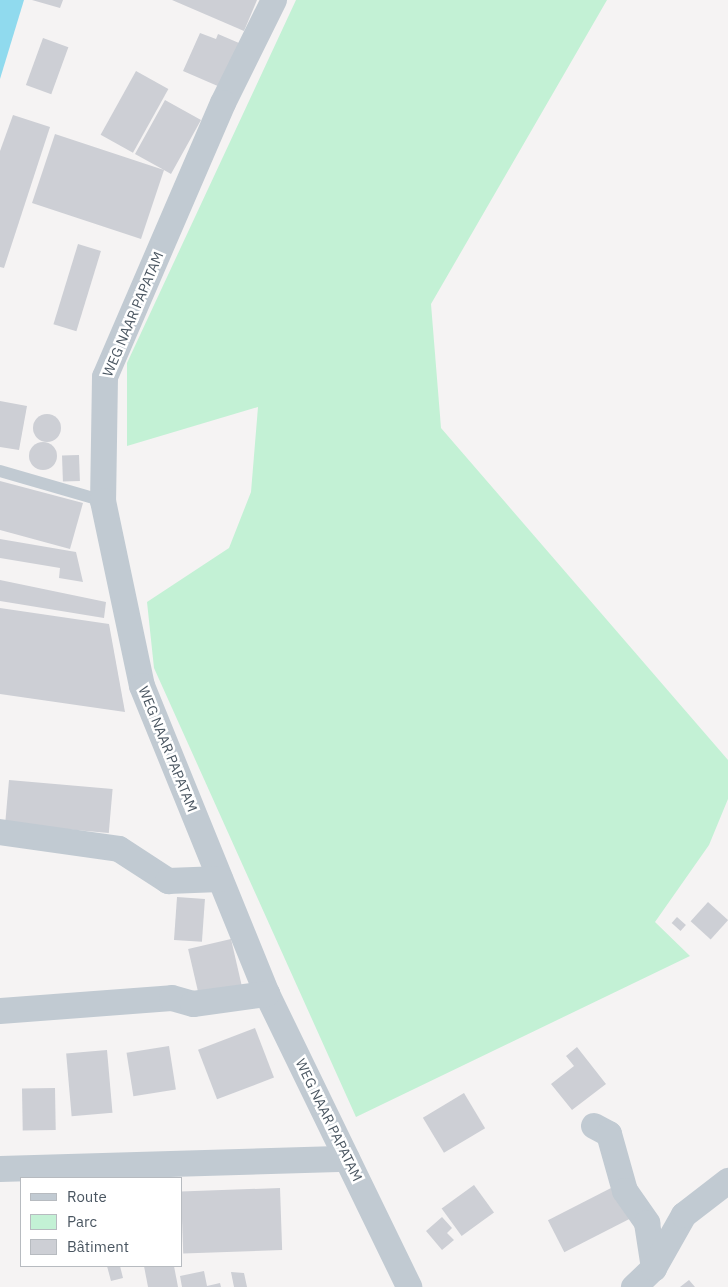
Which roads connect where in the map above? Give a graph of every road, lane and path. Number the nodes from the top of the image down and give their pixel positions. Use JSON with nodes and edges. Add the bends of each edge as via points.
{"nodes":[{"id":1,"x":274,"y":0,"type":"edge"},
{"id":2,"x":0,"y":471,"type":"edge"},
{"id":3,"x":103,"y":501,"type":"junction"},
{"id":4,"x":0,"y":832,"type":"edge"},
{"id":5,"x":220,"y":879,"type":"junction"},
{"id":6,"x":268,"y":994,"type":"junction"},
{"id":7,"x":0,"y":1011,"type":"edge"},
{"id":8,"x":594,"y":1126,"type":"dead end"},
{"id":9,"x":347,"y":1159,"type":"junction"},
{"id":10,"x":0,"y":1169,"type":"edge"},
{"id":11,"x":728,"y":1181,"type":"edge"},
{"id":12,"x":654,"y":1268,"type":"junction"},
{"id":13,"x":409,"y":1287,"type":"edge"},
{"id":14,"x":634,"y":1287,"type":"edge"}],
"edges":[{"from":1,"to":3,"type":"street","name":"WEG NAAR PAPATAM","via":[[223,103],[105,377]]},
{"from":2,"to":3,"type":"lane"},
{"from":3,"to":5,"type":"street","name":"WEG NAAR PAPATAM","via":[[142,686]]},
{"from":4,"to":5,"type":"street","via":[[119,849],[168,881]]},
{"from":5,"to":6,"type":"street","name":"WEG NAAR PAPATAM"},
{"from":6,"to":7,"type":"street","via":[[193,1004],[172,998]]},
{"from":6,"to":9,"type":"street","name":"WEG NAAR PAPATAM"},
{"from":8,"to":12,"type":"street","via":[[609,1134],[625,1191],[647,1223]]},
{"from":9,"to":10,"type":"street"},
{"from":9,"to":13,"type":"street","name":"WEG NAAR PAPATAM"},
{"from":11,"to":12,"type":"street","via":[[684,1215]]},
{"from":12,"to":14,"type":"street"}]}
